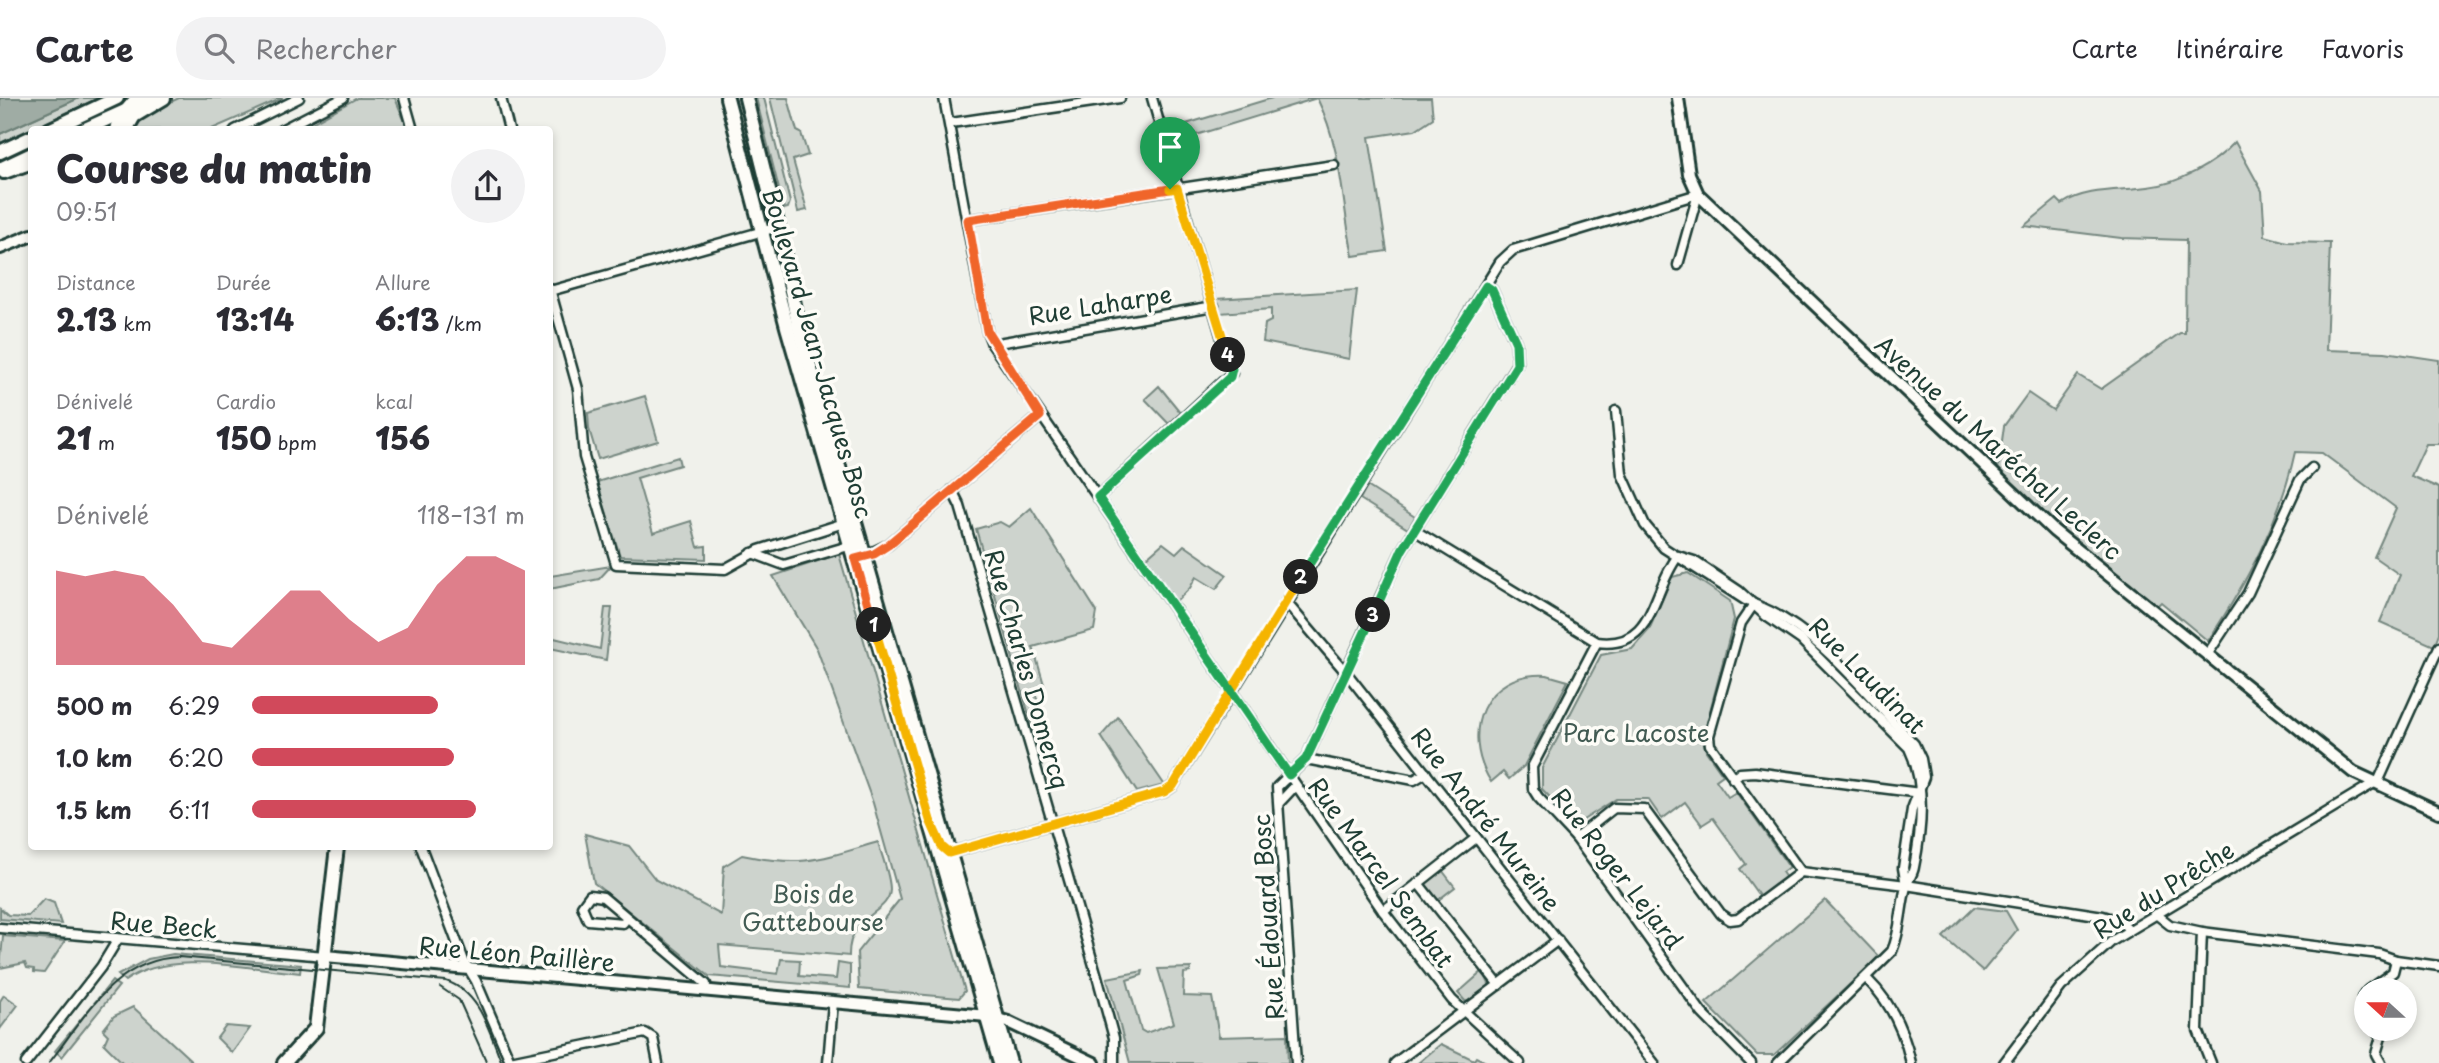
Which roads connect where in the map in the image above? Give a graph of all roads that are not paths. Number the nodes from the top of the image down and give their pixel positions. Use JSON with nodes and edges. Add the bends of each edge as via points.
{"nodes":[{"id":1,"x":117,"y":98,"type":"edge"},
{"id":2,"x":137,"y":98,"type":"edge"},
{"id":3,"x":154,"y":98,"type":"edge"},
{"id":4,"x":164,"y":98,"type":"edge"},
{"id":5,"x":299,"y":98,"type":"edge"},
{"id":6,"x":343,"y":98,"type":"edge"},
{"id":7,"x":404,"y":98,"type":"edge"},
{"id":8,"x":501,"y":98,"type":"edge"},
{"id":9,"x":727,"y":98,"type":"edge"},
{"id":10,"x":746,"y":98,"type":"edge"},
{"id":11,"x":944,"y":98,"type":"edge"},
{"id":12,"x":1120,"y":98,"type":"edge"},
{"id":13,"x":1152,"y":98,"type":"edge"},
{"id":14,"x":1678,"y":98,"type":"edge"},
{"id":15,"x":127,"y":109,"type":"junction"},
{"id":16,"x":951,"y":123,"type":"junction"},
{"id":17,"x":57,"y":126,"type":"edge"},
{"id":18,"x":91,"y":126,"type":"edge"},
{"id":19,"x":119,"y":126,"type":"edge"},
{"id":20,"x":128,"y":126,"type":"edge"},
{"id":21,"x":243,"y":126,"type":"edge"},
{"id":22,"x":289,"y":126,"type":"edge"},
{"id":23,"x":412,"y":126,"type":"edge"},
{"id":24,"x":508,"y":126,"type":"edge"},
{"id":25,"x":28,"y":139,"type":"edge"},
{"id":26,"x":0,"y":152,"type":"edge"},
{"id":27,"x":28,"y":155,"type":"edge"},
{"id":28,"x":28,"y":163,"type":"edge"},
{"id":29,"x":1334,"y":165,"type":"dead end"},
{"id":30,"x":0,"y":171,"type":"edge"},
{"id":31,"x":1177,"y":188,"type":"junction"},
{"id":32,"x":1699,"y":194,"type":"junction"},
{"id":33,"x":968,"y":220,"type":"junction"},
{"id":34,"x":778,"y":227,"type":"junction"},
{"id":35,"x":761,"y":231,"type":"junction"},
{"id":36,"x":28,"y":237,"type":"edge"},
{"id":37,"x":0,"y":248,"type":"edge"},
{"id":38,"x":1678,"y":265,"type":"dead end"},
{"id":39,"x":1486,"y":286,"type":"junction"},
{"id":40,"x":553,"y":289,"type":"edge"},
{"id":41,"x":553,"y":301,"type":"edge"},
{"id":42,"x":1214,"y":306,"type":"junction"},
{"id":43,"x":992,"y":344,"type":"junction"},
{"id":44,"x":806,"y":353,"type":"junction"},
{"id":45,"x":1616,"y":411,"type":"dead end"},
{"id":46,"x":1040,"y":416,"type":"junction"},
{"id":47,"x":2312,"y":468,"type":"dead end"},
{"id":48,"x":952,"y":490,"type":"junction"},
{"id":49,"x":1098,"y":497,"type":"junction"},
{"id":50,"x":844,"y":523,"type":"junction"},
{"id":51,"x":1414,"y":530,"type":"junction"},
{"id":52,"x":858,"y":551,"type":"junction"},
{"id":53,"x":752,"y":553,"type":"junction"},
{"id":54,"x":1678,"y":556,"type":"junction"},
{"id":55,"x":1286,"y":602,"type":"junction"},
{"id":56,"x":1754,"y":604,"type":"junction"},
{"id":57,"x":1597,"y":642,"type":"junction"},
{"id":58,"x":2439,"y":647,"type":"edge"},
{"id":59,"x":2207,"y":655,"type":"junction"},
{"id":60,"x":1346,"y":673,"type":"junction"},
{"id":61,"x":1231,"y":691,"type":"junction"},
{"id":62,"x":1306,"y":759,"type":"junction"},
{"id":63,"x":1426,"y":773,"type":"junction"},
{"id":64,"x":1289,"y":775,"type":"junction"},
{"id":65,"x":1733,"y":779,"type":"junction"},
{"id":66,"x":2374,"y":783,"type":"junction"},
{"id":67,"x":1295,"y":786,"type":"junction"},
{"id":68,"x":1920,"y":793,"type":"junction"},
{"id":69,"x":1279,"y":803,"type":"junction"},
{"id":70,"x":2439,"y":812,"type":"edge"},
{"id":71,"x":930,"y":820,"type":"junction"},
{"id":72,"x":1052,"y":823,"type":"junction"},
{"id":73,"x":1476,"y":838,"type":"junction"},
{"id":74,"x":1576,"y":838,"type":"junction"},
{"id":75,"x":338,"y":850,"type":"edge"},
{"id":76,"x":422,"y":850,"type":"edge"},
{"id":77,"x":949,"y":853,"type":"junction"},
{"id":78,"x":944,"y":870,"type":"junction"},
{"id":79,"x":1801,"y":872,"type":"junction"},
{"id":80,"x":1419,"y":883,"type":"junction"},
{"id":81,"x":1906,"y":885,"type":"junction"},
{"id":82,"x":1383,"y":911,"type":"junction"},
{"id":83,"x":2156,"y":914,"type":"junction"},
{"id":84,"x":627,"y":918,"type":"junction"},
{"id":85,"x":0,"y":928,"type":"edge"},
{"id":86,"x":2129,"y":930,"type":"junction"},
{"id":87,"x":2202,"y":932,"type":"junction"},
{"id":88,"x":118,"y":939,"type":"junction"},
{"id":89,"x":1558,"y":940,"type":"junction"},
{"id":90,"x":325,"y":956,"type":"junction"},
{"id":91,"x":2396,"y":960,"type":"junction"},
{"id":92,"x":2439,"y":966,"type":"edge"},
{"id":93,"x":470,"y":970,"type":"junction"},
{"id":94,"x":2385,"y":978,"type":"edge"},
{"id":95,"x":1867,"y":979,"type":"junction"},
{"id":96,"x":1499,"y":985,"type":"junction"},
{"id":97,"x":705,"y":991,"type":"junction"},
{"id":98,"x":832,"y":1002,"type":"junction"},
{"id":99,"x":1464,"y":1012,"type":"junction"},
{"id":100,"x":992,"y":1017,"type":"junction"},
{"id":101,"x":2380,"y":1041,"type":"edge"},
{"id":102,"x":511,"y":1062,"type":"edge"},
{"id":103,"x":26,"y":1063,"type":"edge"},
{"id":104,"x":284,"y":1063,"type":"edge"},
{"id":105,"x":658,"y":1063,"type":"edge"},
{"id":106,"x":828,"y":1063,"type":"edge"},
{"id":107,"x":1000,"y":1063,"type":"edge"},
{"id":108,"x":1010,"y":1063,"type":"edge"},
{"id":109,"x":1094,"y":1063,"type":"edge"},
{"id":110,"x":1114,"y":1063,"type":"edge"},
{"id":111,"x":1296,"y":1063,"type":"edge"},
{"id":112,"x":1395,"y":1063,"type":"edge"},
{"id":113,"x":1520,"y":1063,"type":"edge"},
{"id":114,"x":1654,"y":1063,"type":"edge"},
{"id":115,"x":1751,"y":1063,"type":"edge"},
{"id":116,"x":1778,"y":1063,"type":"edge"},
{"id":117,"x":1911,"y":1063,"type":"edge"},
{"id":118,"x":2004,"y":1063,"type":"edge"},
{"id":119,"x":2211,"y":1063,"type":"edge"},
{"id":120,"x":2381,"y":1063,"type":"edge"}],
"edges":[{"from":1,"to":17,"type":"main road"},
{"from":2,"to":15,"type":"main road"},
{"from":3,"to":15,"type":"main road"},
{"from":4,"to":20,"type":"main road","via":[[134,116]]},
{"from":5,"to":21,"type":"street"},
{"from":6,"to":22,"type":"street"},
{"from":7,"to":23,"type":"street"},
{"from":8,"to":24,"type":"street"},
{"from":9,"to":35,"type":"main road","name":"Boulevard Jean-Jacques Bosc"},
{"from":10,"to":34,"type":"main road","name":"Boulevard Jean-Jacques Bosc"},
{"from":11,"to":16,"type":"street","name":"Rue Marcel Sembat"},
{"from":12,"to":16,"type":"street"},
{"from":13,"to":31,"type":"street"},
{"from":14,"to":32,"type":"street","name":"Avenue du Maréchal Leclerc","via":[[1689,174]]},
{"from":15,"to":18,"type":"main road"},
{"from":15,"to":19,"type":"main road"},
{"from":16,"to":33,"type":"street","name":"Rue Marcel Sembat"},
{"from":25,"to":26,"type":"main road"},
{"from":27,"to":30,"type":"main road"},
{"from":28,"to":30,"type":"main road"},
{"from":29,"to":31,"type":"street"},
{"from":31,"to":33,"type":"street"},
{"from":31,"to":42,"type":"street"},
{"from":32,"to":38,"type":"street"},
{"from":32,"to":39,"type":"street","via":[[1513,250]]},
{"from":32,"to":59,"type":"street","name":"Avenue du Maréchal Leclerc","via":[[2054,531]]},
{"from":33,"to":43,"type":"street","name":"Rue Marcel Sembat"},
{"from":34,"to":35,"type":"street"},
{"from":34,"to":44,"type":"main road","name":"Boulevard Jean-Jacques Bosc"},
{"from":35,"to":40,"type":"street"},
{"from":35,"to":44,"type":"street"},
{"from":35,"to":50,"type":"main road","name":"Boulevard Jean-Jacques Bosc"},
{"from":36,"to":37,"type":"street"},
{"from":39,"to":51,"type":"street","via":[[1516,343],[1517,365]]},
{"from":39,"to":55,"type":"street"},
{"from":41,"to":53,"type":"street","via":[[578,389],[584,457],[616,564],[725,569]]},
{"from":42,"to":43,"type":"street","name":"Rue Laharpe"},
{"from":42,"to":49,"type":"street","via":[[1232,369],[1230,377]]},
{"from":43,"to":46,"type":"street","name":"Rue Marcel Sembat"},
{"from":44,"to":52,"type":"main road","name":"Boulevard Jean-Jacques Bosc"},
{"from":45,"to":54,"type":"street","name":"Rue Laudinat","via":[[1618,456],[1633,505],[1658,541]]},
{"from":46,"to":48,"type":"street"},
{"from":46,"to":49,"type":"street","name":"Rue Marcel Sembat"},
{"from":47,"to":59,"type":"street","via":[[2300,480],[2248,593]]},
{"from":48,"to":52,"type":"street","via":[[888,545]]},
{"from":48,"to":72,"type":"street","name":"Rue Charles Domercq"},
{"from":49,"to":61,"type":"street","name":"Rue Marcel Sembat"},
{"from":50,"to":52,"type":"main road","name":"Boulevard Jean-Jacques Bosc"},
{"from":50,"to":53,"type":"street"},
{"from":51,"to":57,"type":"street"},
{"from":51,"to":60,"type":"street"},
{"from":52,"to":53,"type":"street","via":[[784,565]]},
{"from":52,"to":71,"type":"main road","name":"Boulevard Jean-Jacques Bosc"},
{"from":52,"to":77,"type":"main road","name":"Boulevard Jean-Jacques Bosc"},
{"from":54,"to":56,"type":"street","name":"Rue Laudinat"},
{"from":54,"to":57,"type":"street","via":[[1637,633],[1626,641]]},
{"from":55,"to":60,"type":"street","name":"Rue André Mureine"},
{"from":55,"to":61,"type":"street"},
{"from":56,"to":65,"type":"street","via":[[1741,623],[1709,736],[1710,745]]},
{"from":56,"to":68,"type":"street","name":"Rue Laudinat","via":[[1821,648],[1914,744],[1924,778]]},
{"from":57,"to":74,"type":"street","name":"Rue Roger Lejard","via":[[1532,767],[1533,789]]},
{"from":58,"to":66,"type":"street","via":[[2381,777]]},
{"from":59,"to":66,"type":"street","name":"Avenue du Maréchal Leclerc","via":[[2353,772]]},
{"from":60,"to":62,"type":"street"},
{"from":60,"to":63,"type":"street","name":"Rue André Mureine"},
{"from":61,"to":64,"type":"street","name":"Rue Marcel Sembat"},
{"from":61,"to":72,"type":"street","via":[[1173,786]]},
{"from":62,"to":63,"type":"street","via":[[1414,780]]},
{"from":62,"to":64,"type":"street"},
{"from":63,"to":73,"type":"street","name":"Rue André Mureine"},
{"from":64,"to":67,"type":"street","name":"Rue Marcel Sembat"},
{"from":64,"to":69,"type":"street","name":"Rue Édouard Bosc","via":[[1277,787]]},
{"from":65,"to":68,"type":"street","via":[[1740,773],[1755,772]]},
{"from":65,"to":79,"type":"street"},
{"from":66,"to":70,"type":"street","name":"Avenue du Maréchal Leclerc"},
{"from":66,"to":83,"type":"street","name":"Rue du Prêche"},
{"from":67,"to":69,"type":"street"},
{"from":67,"to":82,"type":"street","name":"Rue Marcel Sembat"},
{"from":68,"to":81,"type":"street","name":"Rue Laudinat","via":[[1914,870]]},
{"from":69,"to":111,"type":"street","name":"Rue Édouard Bosc"},
{"from":71,"to":77,"type":"street"},
{"from":71,"to":78,"type":"main road","name":"Boulevard Jean-Jacques Bosc"},
{"from":72,"to":77,"type":"street"},
{"from":72,"to":110,"type":"street","name":"Rue Charles Domercq","via":[[1114,1038]]},
{"from":73,"to":80,"type":"street"},
{"from":73,"to":89,"type":"street","name":"Rue André Mureine"},
{"from":74,"to":79,"type":"street","via":[[1614,808],[1644,809],[1730,920],[1738,919]]},
{"from":74,"to":115,"type":"street","name":"Rue Roger Lejard","via":[[1702,1013]]},
{"from":75,"to":90,"type":"main road"},
{"from":76,"to":93,"type":"street"},
{"from":77,"to":78,"type":"street"},
{"from":77,"to":100,"type":"main road","name":"Boulevard Jean-Jacques Bosc"},
{"from":78,"to":100,"type":"main road","name":"Boulevard Jean-Jacques Bosc"},
{"from":79,"to":81,"type":"street"},
{"from":80,"to":82,"type":"street"},
{"from":80,"to":96,"type":"street"},
{"from":81,"to":86,"type":"street","via":[[2103,916],[2122,922]]},
{"from":81,"to":95,"type":"street","name":"Rue Laudinat","via":[[1898,937]]},
{"from":82,"to":99,"type":"street","name":"Rue Marcel Sembat"},
{"from":83,"to":86,"type":"street","name":"Rue du Prêche"},
{"from":83,"to":87,"type":"street","via":[[2170,925]]},
{"from":84,"to":84,"type":"street","name":"Rue Léon Paillère","via":[[597,894],[585,899],[582,906],[587,920],[623,923]]},
{"from":84,"to":97,"type":"street","name":"Rue Léon Paillère","via":[[706,984]]},
{"from":85,"to":88,"type":"street","name":"Rue Beck"},
{"from":86,"to":118,"type":"street","name":"Rue du Prêche","via":[[2061,987]]},
{"from":87,"to":91,"type":"street","via":[[2379,954]]},
{"from":87,"to":119,"type":"street","via":[[2198,1030]]},
{"from":88,"to":90,"type":"street","name":"Rue Beck"},
{"from":88,"to":103,"type":"street"},
{"from":89,"to":96,"type":"street"},
{"from":89,"to":114,"type":"street","name":"Rue André Mureine"},
{"from":90,"to":93,"type":"street","name":"Rue Léon Paillère"},
{"from":90,"to":104,"type":"main road","via":[[316,1028]]},
{"from":91,"to":92,"type":"street"},
{"from":91,"to":94,"type":"street","via":[[2393,972]]},
{"from":93,"to":97,"type":"street","name":"Rue Léon Paillère"},
{"from":93,"to":102,"type":"street"},
{"from":95,"to":116,"type":"street","name":"Rue Laudinat"},
{"from":95,"to":117,"type":"street","via":[[1886,998]]},
{"from":96,"to":99,"type":"street"},
{"from":97,"to":98,"type":"street","name":"Rue Léon Paillère"},
{"from":98,"to":100,"type":"street","name":"Rue Léon Paillère"},
{"from":98,"to":106,"type":"street"},
{"from":99,"to":112,"type":"street"},
{"from":99,"to":113,"type":"street","name":"Rue Marcel Sembat"},
{"from":100,"to":107,"type":"main road","name":"Boulevard Jean-Jacques Bosc"},
{"from":100,"to":108,"type":"main road","name":"Boulevard Jean-Jacques Bosc"},
{"from":100,"to":109,"type":"street","name":"Rue Léon Paillère"},
{"from":101,"to":120,"type":"street","via":[[2376,1054]]},
{"from":102,"to":105,"type":"street","via":[[650,1033]]}]}
